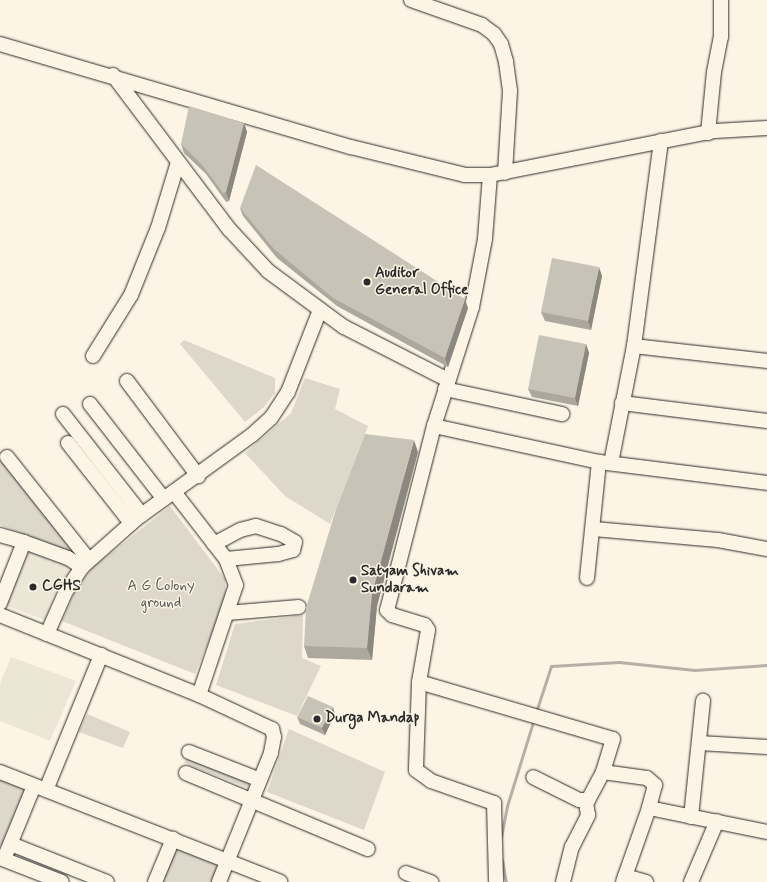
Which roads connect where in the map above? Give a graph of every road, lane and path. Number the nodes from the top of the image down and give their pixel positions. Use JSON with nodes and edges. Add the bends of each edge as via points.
{"nodes":[{"id":1,"x":411,"y":0,"type":"edge"},
{"id":2,"x":721,"y":0,"type":"edge"},
{"id":3,"x":0,"y":44,"type":"edge"},
{"id":4,"x":113,"y":75,"type":"junction"},
{"id":5,"x":767,"y":128,"type":"edge"},
{"id":6,"x":708,"y":133,"type":"junction"},
{"id":7,"x":661,"y":141,"type":"junction"},
{"id":8,"x":178,"y":162,"type":"junction"},
{"id":9,"x":505,"y":173,"type":"junction"},
{"id":10,"x":490,"y":175,"type":"junction"},
{"id":11,"x":320,"y":310,"type":"junction"},
{"id":12,"x":634,"y":346,"type":"junction"},
{"id":13,"x":93,"y":356,"type":"dead end"},
{"id":14,"x":767,"y":361,"type":"edge"},
{"id":15,"x":127,"y":381,"type":"dead end"},
{"id":16,"x":447,"y":385,"type":"junction"},
{"id":17,"x":622,"y":403,"type":"junction"},
{"id":18,"x":90,"y":404,"type":"dead end"},
{"id":19,"x":63,"y":414,"type":"dead end"},
{"id":20,"x":562,"y":414,"type":"dead end"},
{"id":21,"x":767,"y":421,"type":"edge"},
{"id":22,"x":434,"y":426,"type":"junction"},
{"id":23,"x":68,"y":443,"type":"dead end"},
{"id":24,"x":6,"y":457,"type":"dead end"},
{"id":25,"x":605,"y":462,"type":"junction"},
{"id":26,"x":198,"y":476,"type":"junction"},
{"id":27,"x":767,"y":483,"type":"edge"},
{"id":28,"x":169,"y":496,"type":"junction"},
{"id":29,"x":137,"y":519,"type":"junction"},
{"id":30,"x":594,"y":529,"type":"junction"},
{"id":31,"x":0,"y":535,"type":"edge"},
{"id":32,"x":24,"y":542,"type":"junction"},
{"id":33,"x":214,"y":544,"type":"junction"},
{"id":34,"x":767,"y":548,"type":"edge"},
{"id":35,"x":226,"y":559,"type":"junction"},
{"id":36,"x":86,"y":563,"type":"junction"},
{"id":37,"x":587,"y":578,"type":"dead end"},
{"id":38,"x":0,"y":603,"type":"edge"},
{"id":39,"x":299,"y":607,"type":"dead end"},
{"id":40,"x":227,"y":613,"type":"junction"},
{"id":41,"x":0,"y":615,"type":"edge"},
{"id":42,"x":46,"y":634,"type":"junction"},
{"id":43,"x":101,"y":655,"type":"junction"},
{"id":44,"x":419,"y":682,"type":"junction"},
{"id":45,"x":199,"y":695,"type":"junction"},
{"id":46,"x":703,"y":701,"type":"dead end"},
{"id":47,"x":699,"y":743,"type":"junction"},
{"id":48,"x":767,"y":747,"type":"edge"},
{"id":49,"x":189,"y":752,"type":"dead end"},
{"id":50,"x":0,"y":772,"type":"edge"},
{"id":51,"x":604,"y":772,"type":"junction"},
{"id":52,"x":186,"y":773,"type":"dead end"},
{"id":53,"x":533,"y":777,"type":"dead end"},
{"id":54,"x":260,"y":780,"type":"junction"},
{"id":55,"x":40,"y":788,"type":"junction"},
{"id":56,"x":252,"y":799,"type":"junction"},
{"id":57,"x":586,"y":802,"type":"junction"},
{"id":58,"x":649,"y":808,"type":"junction"},
{"id":59,"x":690,"y":816,"type":"junction"},
{"id":60,"x":717,"y":821,"type":"junction"},
{"id":61,"x":767,"y":832,"type":"edge"},
{"id":62,"x":173,"y":839,"type":"junction"},
{"id":63,"x":11,"y":844,"type":"junction"},
{"id":64,"x":368,"y":849,"type":"dead end"},
{"id":65,"x":2,"y":858,"type":"edge"},
{"id":66,"x":226,"y":861,"type":"junction"},
{"id":67,"x":406,"y":873,"type":"dead end"},
{"id":68,"x":624,"y":879,"type":"edge"},
{"id":69,"x":62,"y":882,"type":"edge"},
{"id":70,"x":107,"y":882,"type":"edge"},
{"id":71,"x":155,"y":882,"type":"edge"},
{"id":72,"x":219,"y":882,"type":"edge"},
{"id":73,"x":280,"y":882,"type":"edge"},
{"id":74,"x":431,"y":882,"type":"edge"},
{"id":75,"x":496,"y":882,"type":"edge"},
{"id":76,"x":563,"y":882,"type":"edge"},
{"id":77,"x":646,"y":882,"type":"edge"},
{"id":78,"x":691,"y":882,"type":"edge"}],
"edges":[{"from":1,"to":9,"type":"street","via":[[482,25],[494,34],[501,44],[510,91]]},
{"from":2,"to":6,"type":"street","via":[[721,37],[714,72]]},
{"from":3,"to":4,"type":"street"},
{"from":4,"to":8,"type":"street"},
{"from":4,"to":10,"type":"street","via":[[380,155],[452,173]]},
{"from":5,"to":6,"type":"street"},
{"from":6,"to":7,"type":"street"},
{"from":7,"to":9,"type":"street"},
{"from":7,"to":12,"type":"street"},
{"from":8,"to":11,"type":"street","via":[[230,230],[268,271]]},
{"from":8,"to":13,"type":"street","via":[[158,228],[131,295]]},
{"from":9,"to":10,"type":"street"},
{"from":10,"to":16,"type":"street","via":[[485,239],[473,300]]},
{"from":11,"to":16,"type":"street"},
{"from":11,"to":26,"type":"street","via":[[281,405],[252,435]]},
{"from":12,"to":14,"type":"street"},
{"from":12,"to":17,"type":"street"},
{"from":15,"to":26,"type":"street"},
{"from":16,"to":20,"type":"street"},
{"from":16,"to":22,"type":"street"},
{"from":17,"to":21,"type":"street"},
{"from":17,"to":25,"type":"street"},
{"from":18,"to":28,"type":"street"},
{"from":19,"to":29,"type":"street"},
{"from":22,"to":25,"type":"street"},
{"from":22,"to":44,"type":"street","via":[[387,610],[392,615],[428,627]]},
{"from":23,"to":29,"type":"street"},
{"from":24,"to":36,"type":"street"},
{"from":25,"to":27,"type":"street"},
{"from":25,"to":30,"type":"street"},
{"from":26,"to":28,"type":"street"},
{"from":28,"to":29,"type":"street"},
{"from":28,"to":33,"type":"street"},
{"from":29,"to":36,"type":"street"},
{"from":30,"to":34,"type":"street","via":[[718,540]]},
{"from":30,"to":37,"type":"street"},
{"from":31,"to":32,"type":"street"},
{"from":32,"to":36,"type":"street"},
{"from":32,"to":38,"type":"street"},
{"from":33,"to":35,"type":"street"},
{"from":33,"to":35,"type":"street","via":[[240,530],[256,526],[281,534],[295,542],[293,550],[278,554]]},
{"from":35,"to":40,"type":"street","via":[[236,584]]},
{"from":36,"to":42,"type":"street","via":[[63,598]]},
{"from":39,"to":40,"type":"street"},
{"from":40,"to":45,"type":"street"},
{"from":41,"to":42,"type":"street"},
{"from":42,"to":43,"type":"street"},
{"from":43,"to":45,"type":"street"},
{"from":43,"to":55,"type":"street"},
{"from":44,"to":51,"type":"street","via":[[613,739]]},
{"from":44,"to":75,"type":"street","via":[[416,770],[431,781],[494,803]]},
{"from":45,"to":54,"type":"street","via":[[272,729],[274,742]]},
{"from":46,"to":47,"type":"street"},
{"from":47,"to":48,"type":"street"},
{"from":47,"to":59,"type":"street"},
{"from":49,"to":54,"type":"street"},
{"from":50,"to":55,"type":"street"},
{"from":51,"to":57,"type":"street","via":[[591,798]]},
{"from":51,"to":58,"type":"street","via":[[653,780],[654,788]]},
{"from":52,"to":56,"type":"street"},
{"from":53,"to":57,"type":"street"},
{"from":54,"to":56,"type":"street"},
{"from":55,"to":62,"type":"street"},
{"from":55,"to":63,"type":"street"},
{"from":56,"to":64,"type":"street"},
{"from":56,"to":66,"type":"street"},
{"from":57,"to":76,"type":"street","via":[[588,815],[572,847]]},
{"from":58,"to":59,"type":"street"},
{"from":58,"to":68,"type":"street"},
{"from":59,"to":60,"type":"street"},
{"from":60,"to":61,"type":"street"},
{"from":60,"to":78,"type":"street"},
{"from":62,"to":66,"type":"street"},
{"from":62,"to":71,"type":"street"},
{"from":63,"to":65,"type":"street"},
{"from":63,"to":70,"type":"street"},
{"from":65,"to":69,"type":"street"},
{"from":66,"to":72,"type":"street"},
{"from":66,"to":73,"type":"street"},
{"from":67,"to":74,"type":"street"},
{"from":68,"to":77,"type":"street"}]}
